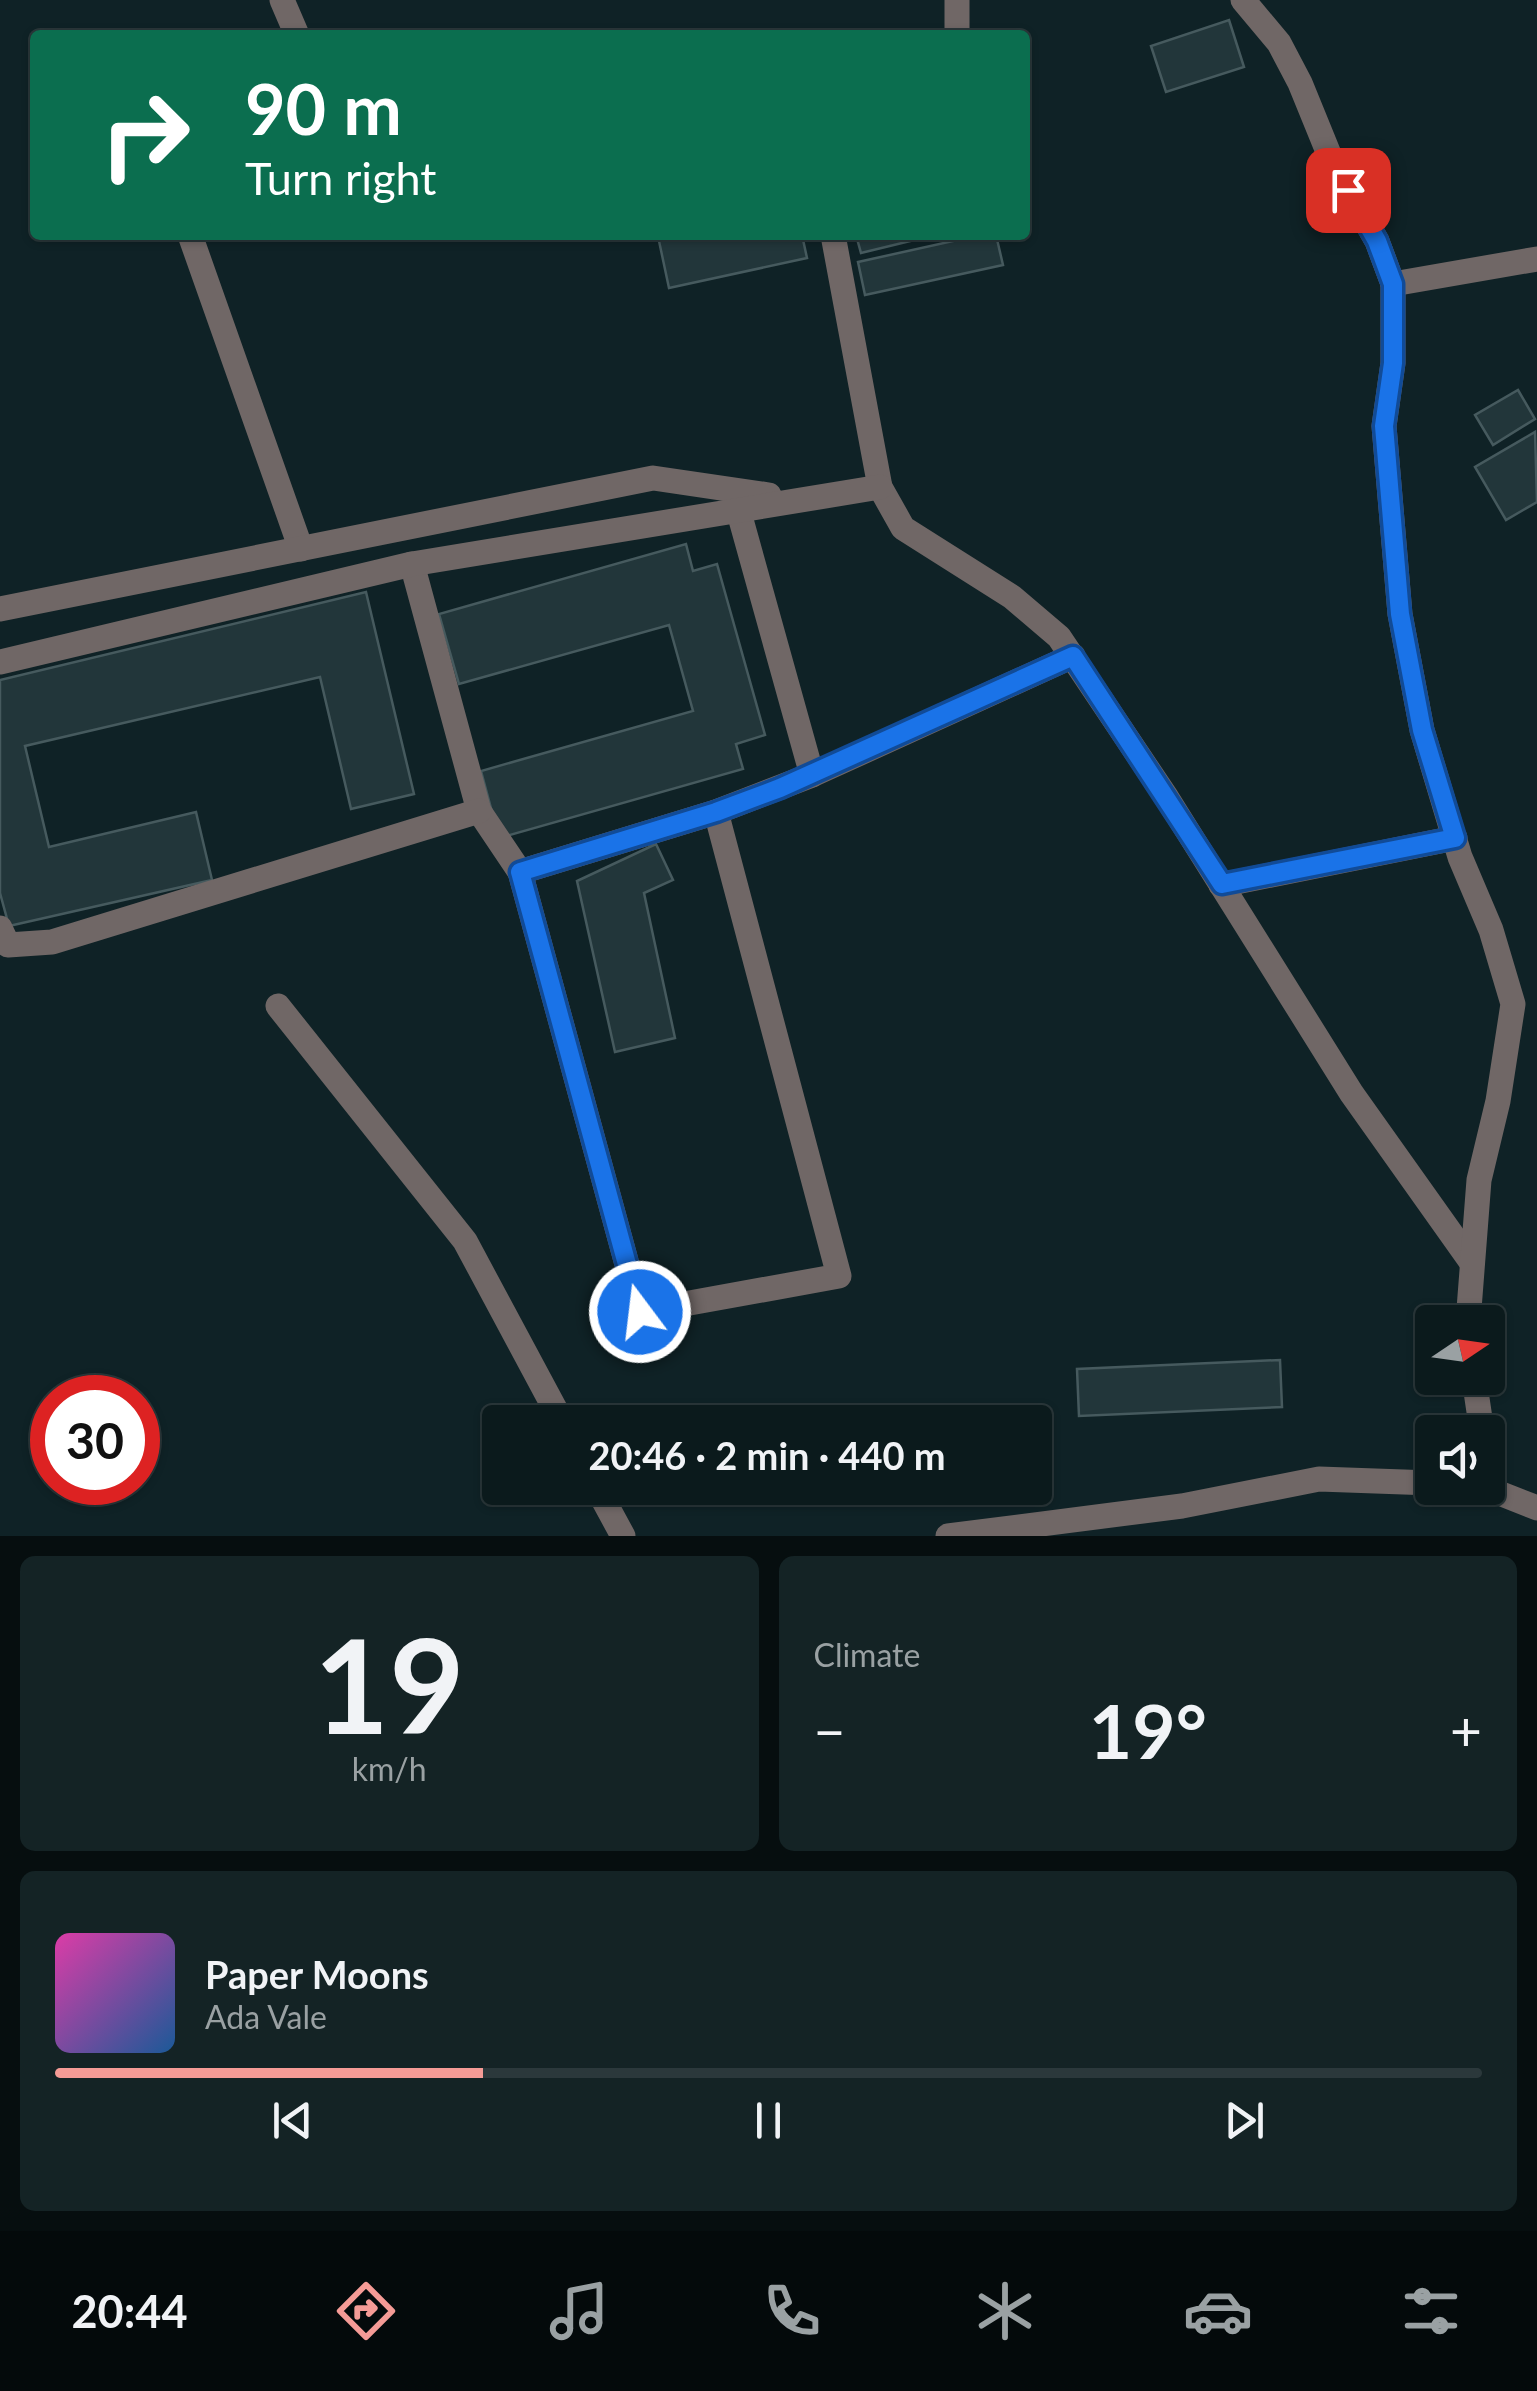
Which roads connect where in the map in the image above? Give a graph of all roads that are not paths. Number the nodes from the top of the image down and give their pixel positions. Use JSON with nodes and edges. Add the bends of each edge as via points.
{"nodes":[{"id":1,"x":282,"y":0,"type":"edge"},
{"id":2,"x":956,"y":0,"type":"edge"},
{"id":3,"x":1243,"y":0,"type":"edge"},
{"id":4,"x":294,"y":30,"type":"edge"},
{"id":5,"x":958,"y":30,"type":"edge"},
{"id":6,"x":192,"y":240,"type":"edge"},
{"id":7,"x":835,"y":240,"type":"edge"},
{"id":8,"x":1537,"y":259,"type":"edge"},
{"id":9,"x":1393,"y":284,"type":"junction"},
{"id":10,"x":880,"y":487,"type":"junction"},
{"id":11,"x":799,"y":500,"type":"junction"},
{"id":12,"x":738,"y":509,"type":"junction"},
{"id":13,"x":302,"y":548,"type":"junction"},
{"id":14,"x":412,"y":564,"type":"junction"},
{"id":15,"x":0,"y":609,"type":"edge"},
{"id":16,"x":1073,"y":656,"type":"junction"},
{"id":17,"x":0,"y":662,"type":"edge"},
{"id":18,"x":812,"y":775,"type":"junction"},
{"id":19,"x":480,"y":811,"type":"junction"},
{"id":20,"x":716,"y":812,"type":"junction"},
{"id":21,"x":1455,"y":838,"type":"junction"},
{"id":22,"x":520,"y":872,"type":"junction"},
{"id":23,"x":1222,"y":884,"type":"junction"},
{"id":24,"x":0,"y":928,"type":"edge"},
{"id":25,"x":278,"y":1006,"type":"dead end"},
{"id":26,"x":1472,"y":1263,"type":"junction"},
{"id":27,"x":1469,"y":1305,"type":"edge"},
{"id":28,"x":553,"y":1405,"type":"edge"},
{"id":29,"x":1415,"y":1483,"type":"edge"},
{"id":30,"x":1505,"y":1497,"type":"edge"},
{"id":31,"x":606,"y":1505,"type":"edge"},
{"id":32,"x":1537,"y":1508,"type":"edge"},
{"id":33,"x":1025,"y":1530,"type":"edge"},
{"id":34,"x":623,"y":1536,"type":"edge"},
{"id":35,"x":948,"y":1536,"type":"edge"}],
"edges":[{"from":1,"to":4,"type":"street"},
{"from":2,"to":5,"type":"street"},
{"from":3,"to":9,"type":"street","via":[[1279,43]]},
{"from":6,"to":13,"type":"street"},
{"from":7,"to":10,"type":"street"},
{"from":8,"to":9,"type":"street"},
{"from":9,"to":21,"type":"street","via":[[1384,426],[1400,614],[1422,730]]},
{"from":10,"to":11,"type":"street"},
{"from":10,"to":16,"type":"street","via":[[903,528],[1012,597]]},
{"from":11,"to":12,"type":"street"},
{"from":11,"to":13,"type":"street","via":[[652,478]]},
{"from":12,"to":14,"type":"street"},
{"from":12,"to":18,"type":"street"},
{"from":13,"to":15,"type":"street"},
{"from":14,"to":17,"type":"street"},
{"from":14,"to":19,"type":"street"},
{"from":16,"to":18,"type":"street"},
{"from":16,"to":23,"type":"street"},
{"from":18,"to":20,"type":"street"},
{"from":19,"to":22,"type":"street"},
{"from":19,"to":24,"type":"street","via":[[52,942],[8,945]]},
{"from":20,"to":22,"type":"street"},
{"from":20,"to":22,"type":"street","via":[[839,1276],[640,1312]]},
{"from":21,"to":23,"type":"street"},
{"from":21,"to":26,"type":"street","via":[[1513,1004],[1480,1180]]},
{"from":23,"to":26,"type":"street","via":[[1352,1094]]},
{"from":25,"to":28,"type":"street","via":[[465,1241]]},
{"from":26,"to":27,"type":"street"},
{"from":29,"to":33,"type":"street","via":[[1319,1479]]},
{"from":30,"to":32,"type":"street"},
{"from":31,"to":34,"type":"street"},
{"from":33,"to":35,"type":"street"}]}
